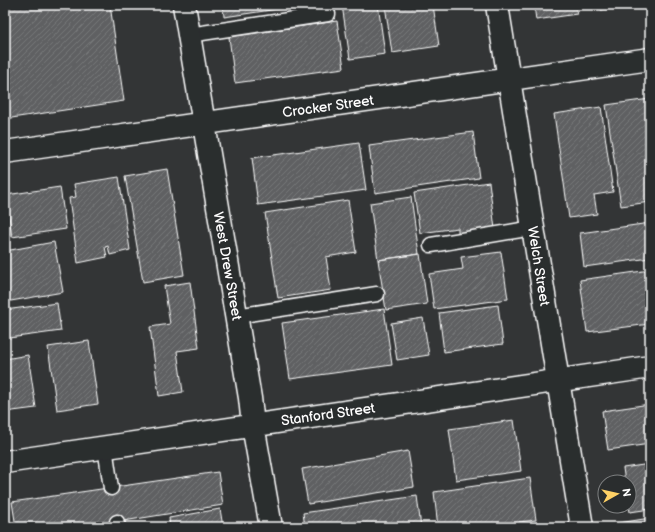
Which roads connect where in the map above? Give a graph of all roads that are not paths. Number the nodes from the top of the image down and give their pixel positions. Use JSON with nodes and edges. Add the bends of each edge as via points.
{"nodes":[{"id":1,"x":184,"y":5,"type":"edge"},
{"id":2,"x":496,"y":5,"type":"edge"},
{"id":3,"x":328,"y":14,"type":"dead end"},
{"id":4,"x":189,"y":34,"type":"junction"},
{"id":5,"x":650,"y":59,"type":"edge"},
{"id":6,"x":509,"y":79,"type":"junction"},
{"id":7,"x":204,"y":124,"type":"junction"},
{"id":8,"x":5,"y":152,"type":"edge"},
{"id":9,"x":533,"y":228,"type":"junction"},
{"id":10,"x":431,"y":245,"type":"dead end"},
{"id":11,"x":377,"y":294,"type":"dead end"},
{"id":12,"x":236,"y":316,"type":"junction"},
{"id":13,"x":650,"y":367,"type":"edge"},
{"id":14,"x":557,"y":380,"type":"junction"},
{"id":15,"x":254,"y":425,"type":"junction"},
{"id":16,"x":105,"y":447,"type":"junction"},
{"id":17,"x":5,"y":462,"type":"edge"},
{"id":18,"x":111,"y":488,"type":"dead end"},
{"id":19,"x":271,"y":527,"type":"edge"},
{"id":20,"x":582,"y":527,"type":"edge"}],
"edges":[{"from":1,"to":4,"type":"street","name":"West Drew Street"},
{"from":2,"to":6,"type":"street","name":"Welch Street"},
{"from":3,"to":4,"type":"lane"},
{"from":4,"to":7,"type":"street","name":"West Drew Street"},
{"from":5,"to":6,"type":"street","name":"Crocker Street"},
{"from":6,"to":7,"type":"street","name":"Crocker Street"},
{"from":6,"to":9,"type":"street","name":"Welch Street"},
{"from":7,"to":8,"type":"street","name":"Crocker Street"},
{"from":7,"to":12,"type":"street","name":"West Drew Street"},
{"from":9,"to":10,"type":"lane"},
{"from":9,"to":14,"type":"street","name":"Welch Street"},
{"from":11,"to":12,"type":"lane"},
{"from":12,"to":15,"type":"street","name":"West Drew Street"},
{"from":13,"to":14,"type":"street","name":"Stanford Street"},
{"from":14,"to":15,"type":"street","name":"Stanford Street"},
{"from":14,"to":20,"type":"street","name":"Welch Street"},
{"from":15,"to":16,"type":"street","name":"Stanford Street"},
{"from":15,"to":19,"type":"street","name":"West Drew Street"},
{"from":16,"to":17,"type":"street","name":"Stanford Street"},
{"from":16,"to":18,"type":"lane"}]}
